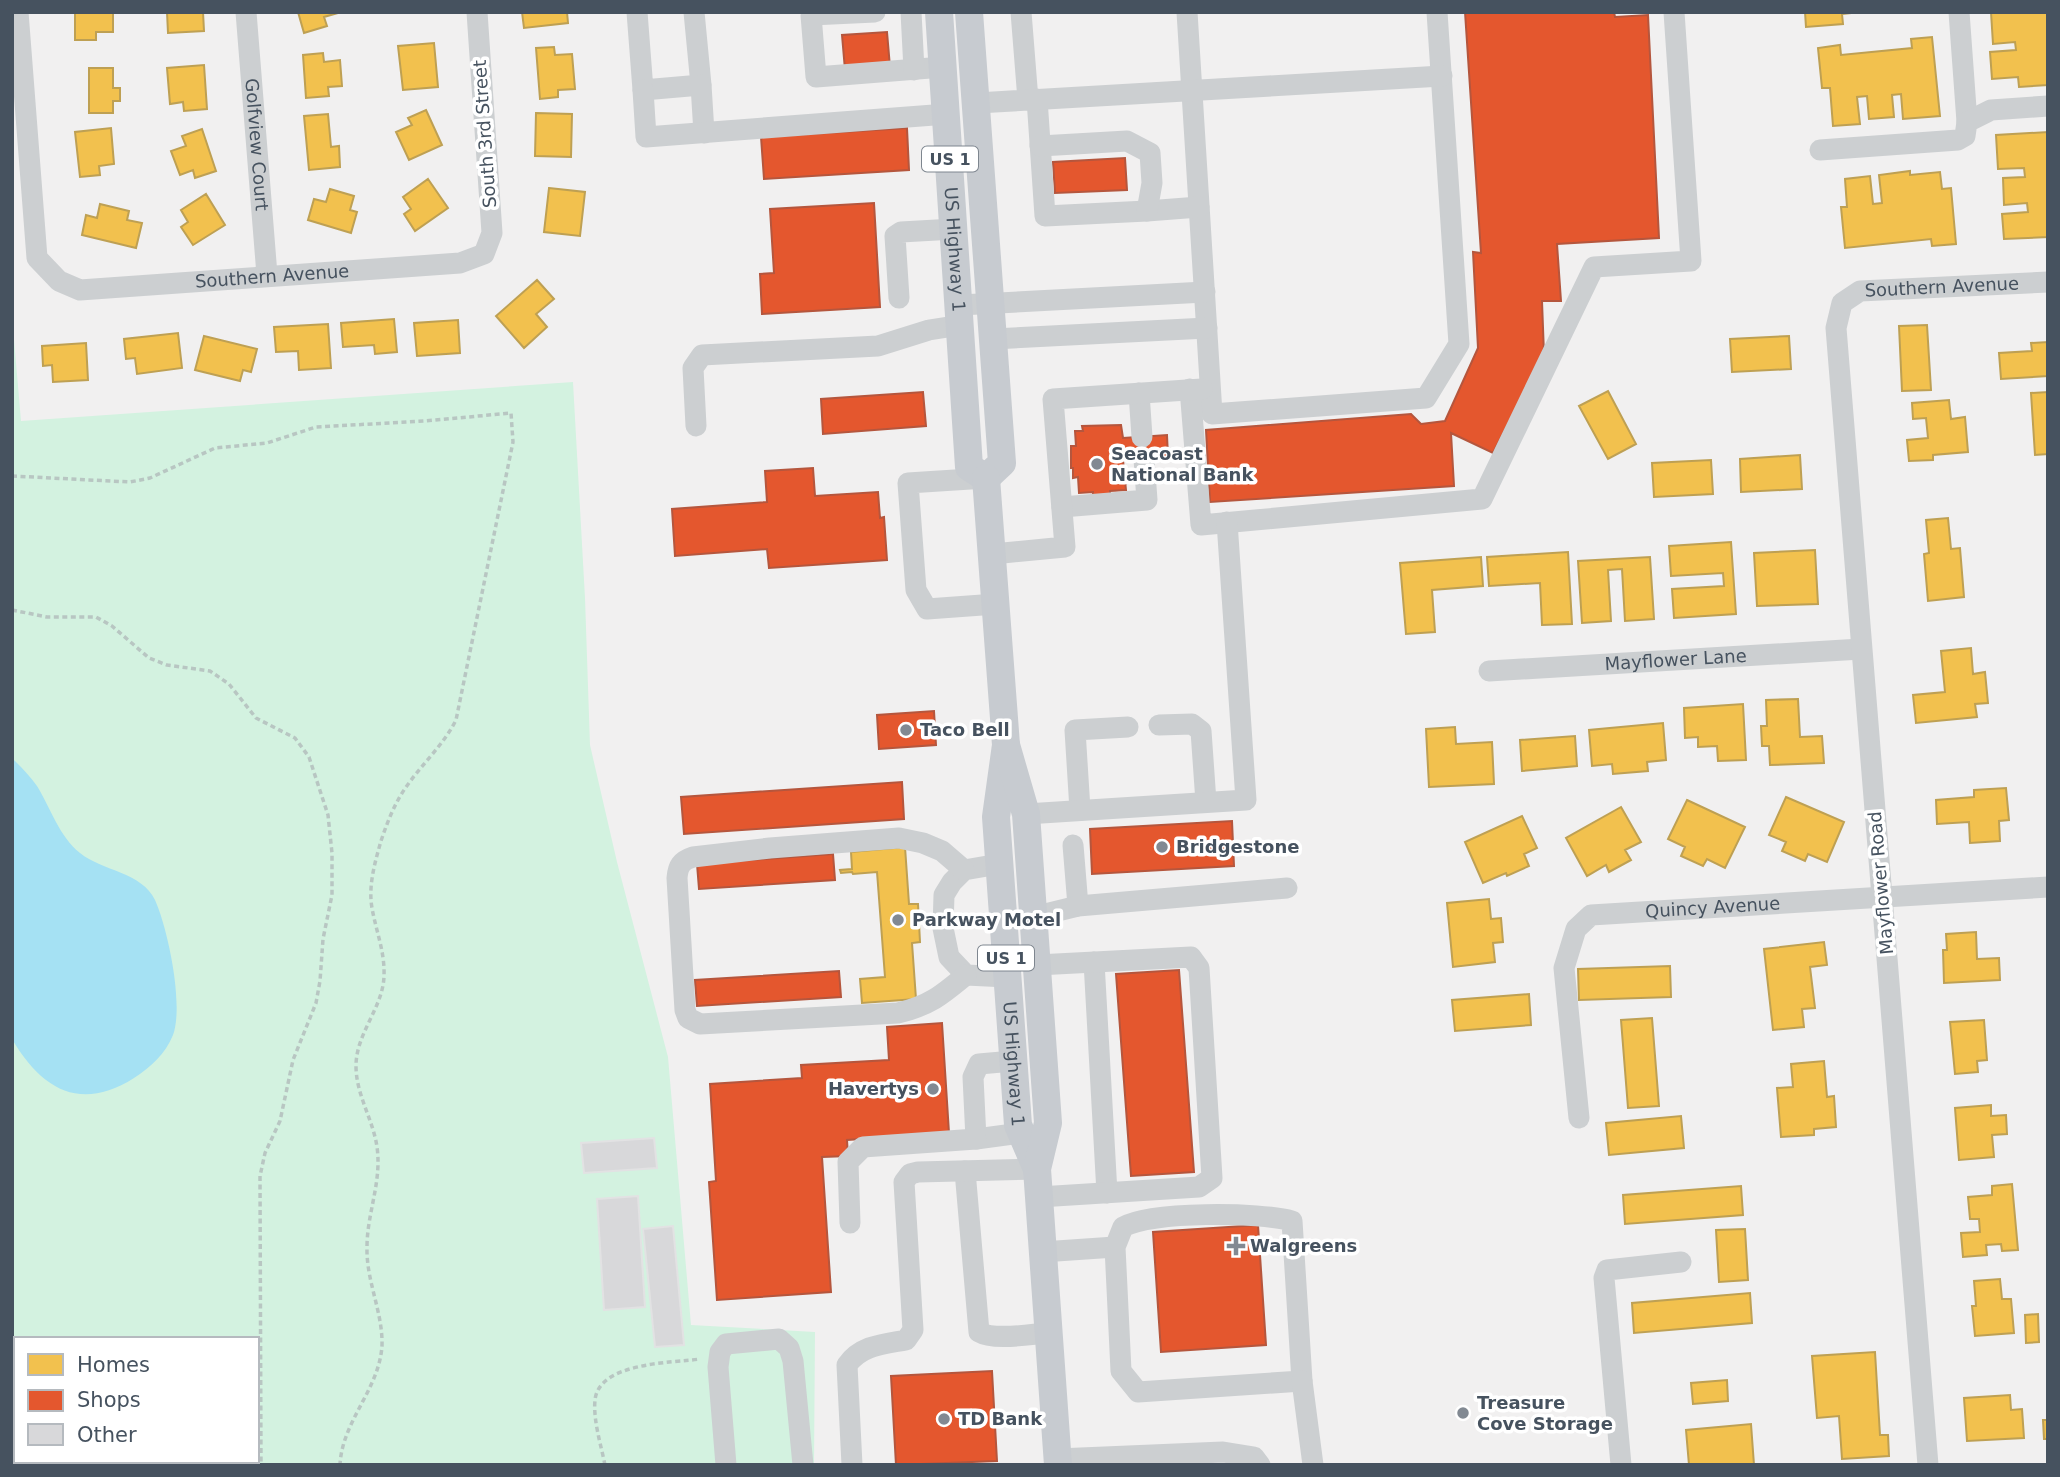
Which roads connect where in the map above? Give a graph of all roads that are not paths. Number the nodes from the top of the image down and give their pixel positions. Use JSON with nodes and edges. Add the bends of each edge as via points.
{"nodes":[{"id":1,"x":18,"y":12,"type":"edge"},
{"id":2,"x":246,"y":12,"type":"edge"},
{"id":3,"x":477,"y":12,"type":"edge"},
{"id":4,"x":637,"y":12,"type":"edge"},
{"id":5,"x":694,"y":12,"type":"edge"},
{"id":6,"x":875,"y":12,"type":"edge"},
{"id":7,"x":911,"y":12,"type":"edge"},
{"id":8,"x":939,"y":12,"type":"edge"},
{"id":9,"x":968,"y":12,"type":"edge"},
{"id":10,"x":1021,"y":12,"type":"edge"},
{"id":11,"x":1187,"y":12,"type":"edge"},
{"id":12,"x":1437,"y":12,"type":"edge"},
{"id":13,"x":1674,"y":12,"type":"edge"},
{"id":14,"x":1959,"y":12,"type":"edge"},
{"id":15,"x":943,"y":68,"type":"junction"},
{"id":16,"x":914,"y":69,"type":"junction"},
{"id":17,"x":1442,"y":76,"type":"junction"},
{"id":18,"x":701,"y":85,"type":"junction"},
{"id":19,"x":643,"y":90,"type":"junction"},
{"id":20,"x":1192,"y":91,"type":"junction"},
{"id":21,"x":1033,"y":100,"type":"junction"},
{"id":22,"x":976,"y":103,"type":"junction"},
{"id":23,"x":2048,"y":106,"type":"edge"},
{"id":24,"x":947,"y":114,"type":"junction"},
{"id":25,"x":1967,"y":122,"type":"junction"},
{"id":26,"x":704,"y":133,"type":"junction"},
{"id":27,"x":1040,"y":146,"type":"junction"},
{"id":28,"x":1820,"y":150,"type":"dead end"},
{"id":29,"x":1199,"y":206,"type":"junction"},
{"id":30,"x":1147,"y":211,"type":"junction"},
{"id":31,"x":954,"y":229,"type":"junction"},
{"id":32,"x":484,"y":254,"type":"joint"},
{"id":33,"x":267,"y":275,"type":"junction"},
{"id":34,"x":2048,"y":282,"type":"edge"},
{"id":35,"x":1205,"y":292,"type":"junction"},
{"id":36,"x":899,"y":298,"type":"dead end"},
{"id":37,"x":1842,"y":303,"type":"joint"},
{"id":38,"x":991,"y":304,"type":"junction"},
{"id":39,"x":960,"y":315,"type":"junction"},
{"id":40,"x":1207,"y":328,"type":"junction"},
{"id":41,"x":993,"y":339,"type":"junction"},
{"id":42,"x":1200,"y":389,"type":"junction"},
{"id":43,"x":1139,"y":393,"type":"junction"},
{"id":44,"x":696,"y":426,"type":"dead end"},
{"id":45,"x":1142,"y":437,"type":"dead end"},
{"id":46,"x":1144,"y":459,"type":"dead end"},
{"id":47,"x":986,"y":478,"type":"junction"},
{"id":48,"x":1062,"y":507,"type":"junction"},
{"id":49,"x":1227,"y":522,"type":"junction"},
{"id":50,"x":993,"y":554,"type":"junction"},
{"id":51,"x":996,"y":604,"type":"junction"},
{"id":52,"x":1861,"y":649,"type":"junction"},
{"id":53,"x":1489,"y":671,"type":"dead end"},
{"id":54,"x":1159,"y":725,"type":"dead end"},
{"id":55,"x":1128,"y":727,"type":"dead end"},
{"id":56,"x":1006,"y":745,"type":"junction"},
{"id":57,"x":1206,"y":802,"type":"junction"},
{"id":58,"x":1080,"y":810,"type":"junction"},
{"id":59,"x":1026,"y":814,"type":"junction"},
{"id":60,"x":1073,"y":845,"type":"dead end"},
{"id":61,"x":999,"y":864,"type":"junction"},
{"id":62,"x":964,"y":870,"type":"junction"},
{"id":63,"x":2048,"y":887,"type":"edge"},
{"id":64,"x":1287,"y":888,"type":"dead end"},
{"id":65,"x":1882,"y":897,"type":"junction"},
{"id":66,"x":1078,"y":906,"type":"junction"},
{"id":67,"x":1034,"y":917,"type":"junction"},
{"id":68,"x":1094,"y":962,"type":"junction"},
{"id":69,"x":1037,"y":965,"type":"junction"},
{"id":70,"x":966,"y":975,"type":"junction"},
{"id":71,"x":1007,"y":977,"type":"junction"},
{"id":72,"x":1013,"y":1061,"type":"junction"},
{"id":73,"x":1579,"y":1118,"type":"dead end"},
{"id":74,"x":1021,"y":1133,"type":"junction"},
{"id":75,"x":976,"y":1139,"type":"junction"},
{"id":76,"x":1037,"y":1169,"type":"junction"},
{"id":77,"x":965,"y":1171,"type":"junction"},
{"id":78,"x":1107,"y":1193,"type":"junction"},
{"id":79,"x":1039,"y":1197,"type":"junction"},
{"id":80,"x":850,"y":1223,"type":"dead end"},
{"id":81,"x":1115,"y":1247,"type":"junction"},
{"id":82,"x":1042,"y":1252,"type":"junction"},
{"id":83,"x":1681,"y":1262,"type":"dead end"},
{"id":84,"x":1048,"y":1333,"type":"junction"},
{"id":85,"x":1302,"y":1381,"type":"junction"},
{"id":86,"x":1108,"y":1461,"type":"edge"},
{"id":87,"x":1058,"y":1462,"type":"edge"},
{"id":88,"x":726,"y":1465,"type":"edge"},
{"id":89,"x":803,"y":1465,"type":"edge"},
{"id":90,"x":852,"y":1465,"type":"edge"},
{"id":91,"x":1260,"y":1465,"type":"edge"},
{"id":92,"x":1313,"y":1465,"type":"edge"},
{"id":93,"x":1622,"y":1465,"type":"edge"},
{"id":94,"x":1928,"y":1465,"type":"edge"}],
"edges":[{"from":1,"to":33,"type":"street","name":"Southern Avenue","via":[[37,258],[59,281],[80,290]]},
{"from":2,"to":33,"type":"street","name":"Golfview Court"},
{"from":3,"to":32,"type":"street","name":"South 3rd Street","via":[[492,233]]},
{"from":4,"to":19,"type":"street"},
{"from":5,"to":18,"type":"street"},
{"from":6,"to":16,"type":"street","via":[[811,15],[816,77]]},
{"from":7,"to":16,"type":"street"},
{"from":8,"to":15,"type":"main road","name":"US Highway 1","number":"US 1"},
{"from":9,"to":22,"type":"main road","name":"US Highway 1","number":"US 1"},
{"from":10,"to":21,"type":"street"},
{"from":11,"to":20,"type":"street"},
{"from":12,"to":17,"type":"street"},
{"from":13,"to":49,"type":"street","via":[[1691,261],[1594,267],[1482,499]]},
{"from":14,"to":25,"type":"street"},
{"from":15,"to":16,"type":"street"},
{"from":15,"to":24,"type":"main road","name":"US Highway 1","number":"US 1"},
{"from":17,"to":20,"type":"street"},
{"from":17,"to":42,"type":"street","via":[[1459,344],[1426,398],[1212,414]]},
{"from":18,"to":19,"type":"street"},
{"from":18,"to":26,"type":"street"},
{"from":19,"to":26,"type":"street","via":[[646,137]]},
{"from":20,"to":21,"type":"street"},
{"from":20,"to":29,"type":"street"},
{"from":21,"to":22,"type":"street"},
{"from":21,"to":27,"type":"street"},
{"from":22,"to":38,"type":"main road","name":"US Highway 1","number":"US 1"},
{"from":23,"to":25,"type":"street","via":[[1991,110]]},
{"from":24,"to":26,"type":"street"},
{"from":24,"to":31,"type":"main road","name":"US Highway 1","number":"US 1"},
{"from":25,"to":28,"type":"street","via":[[1965,136],[1958,141]]},
{"from":27,"to":30,"type":"street","via":[[1127,141],[1150,153],[1152,183]]},
{"from":27,"to":30,"type":"street","via":[[1045,216]]},
{"from":29,"to":30,"type":"street"},
{"from":29,"to":35,"type":"street"},
{"from":31,"to":36,"type":"street","via":[[895,236]]},
{"from":31,"to":39,"type":"main road","name":"US Highway 1","number":"US 1"},
{"from":32,"to":33,"type":"street","name":"Southern Avenue","via":[[460,262]]},
{"from":34,"to":37,"type":"street","name":"Southern Avenue","via":[[1860,291]]},
{"from":35,"to":38,"type":"street"},
{"from":35,"to":40,"type":"street"},
{"from":37,"to":52,"type":"street","name":"Mayflower Road","via":[[1836,328]]},
{"from":38,"to":39,"type":"street"},
{"from":38,"to":41,"type":"main road","name":"US Highway 1","number":"US 1"},
{"from":39,"to":44,"type":"street","via":[[878,346],[702,355],[693,368]]},
{"from":39,"to":47,"type":"main road","name":"US Highway 1","number":"US 1","via":[[969,467]]},
{"from":40,"to":41,"type":"street"},
{"from":40,"to":42,"type":"street"},
{"from":41,"to":47,"type":"main road","name":"US Highway 1","number":"US 1","via":[[1002,463]]},
{"from":42,"to":43,"type":"street"},
{"from":42,"to":49,"type":"street","via":[[1201,524]]},
{"from":43,"to":45,"type":"street"},
{"from":43,"to":48,"type":"street","via":[[1053,399]]},
{"from":46,"to":48,"type":"street","via":[[1147,500]]},
{"from":47,"to":50,"type":"main road","name":"US Highway 1","number":"US 1"},
{"from":47,"to":51,"type":"street","via":[[908,482],[916,590],[927,608]]},
{"from":48,"to":50,"type":"street","via":[[1065,547]]},
{"from":49,"to":57,"type":"street","via":[[1246,800]]},
{"from":50,"to":51,"type":"main road","name":"US Highway 1","number":"US 1"},
{"from":51,"to":56,"type":"main road","name":"US Highway 1","number":"US 1"},
{"from":52,"to":53,"type":"street","name":"Mayflower Lane"},
{"from":52,"to":65,"type":"street","name":"Mayflower Road"},
{"from":54,"to":57,"type":"street","via":[[1192,724],[1201,731]]},
{"from":55,"to":58,"type":"street","via":[[1075,730]]},
{"from":56,"to":59,"type":"main road","name":"US Highway 1","number":"US 1"},
{"from":56,"to":61,"type":"main road","name":"US Highway 1","number":"US 1","via":[[996,817]]},
{"from":57,"to":58,"type":"street"},
{"from":58,"to":59,"type":"street"},
{"from":59,"to":67,"type":"main road","name":"US Highway 1","number":"US 1"},
{"from":60,"to":66,"type":"street"},
{"from":61,"to":62,"type":"street"},
{"from":61,"to":71,"type":"main road","name":"US Highway 1","number":"US 1"},
{"from":62,"to":70,"type":"street","via":[[944,895],[943,928],[948,957]]},
{"from":62,"to":70,"type":"street","via":[[942,852],[899,838],[693,857],[684,860],[677,878],[685,1010],[688,1018],[700,1024],[898,1013],[923,1007]]},
{"from":63,"to":65,"type":"street","name":"Quincy Avenue"},
{"from":64,"to":66,"type":"street"},
{"from":65,"to":73,"type":"street","name":"Quincy Avenue","via":[[1591,915],[1576,929],[1564,968]]},
{"from":65,"to":94,"type":"street","name":"Mayflower Road"},
{"from":66,"to":67,"type":"street"},
{"from":67,"to":69,"type":"main road","name":"US Highway 1","number":"US 1"},
{"from":68,"to":69,"type":"street"},
{"from":68,"to":78,"type":"street"},
{"from":68,"to":78,"type":"street","via":[[1191,957],[1199,968],[1212,1178],[1199,1187]]},
{"from":69,"to":76,"type":"main road","name":"US Highway 1","number":"US 1","via":[[1048,1123]]},
{"from":70,"to":71,"type":"street"},
{"from":71,"to":72,"type":"main road","name":"US Highway 1","number":"US 1"},
{"from":72,"to":74,"type":"main road","name":"US Highway 1","number":"US 1"},
{"from":72,"to":75,"type":"street","via":[[979,1064],[973,1077]]},
{"from":74,"to":75,"type":"street"},
{"from":74,"to":76,"type":"main road","name":"US Highway 1","number":"US 1"},
{"from":75,"to":80,"type":"street","via":[[863,1147],[848,1162]]},
{"from":76,"to":77,"type":"street"},
{"from":76,"to":79,"type":"main road","name":"US Highway 1","number":"US 1"},
{"from":77,"to":84,"type":"street","via":[[979,1332]]},
{"from":77,"to":90,"type":"street","via":[[918,1172],[904,1182],[914,1330],[906,1340],[869,1347],[847,1365]]},
{"from":78,"to":79,"type":"street"},
{"from":79,"to":82,"type":"main road","name":"US Highway 1","number":"US 1"},
{"from":81,"to":82,"type":"street"},
{"from":81,"to":85,"type":"street","via":[[1121,1371],[1138,1392]]},
{"from":81,"to":85,"type":"street","via":[[1122,1227],[1150,1219],[1277,1216],[1292,1221]]},
{"from":82,"to":84,"type":"main road","name":"US Highway 1","number":"US 1"},
{"from":83,"to":93,"type":"street","via":[[1607,1270],[1604,1278]]},
{"from":84,"to":87,"type":"main road","name":"US Highway 1","number":"US 1"},
{"from":85,"to":92,"type":"street"},
{"from":86,"to":87,"type":"street"},
{"from":86,"to":91,"type":"street","via":[[1223,1452],[1254,1457]]},
{"from":88,"to":89,"type":"street","via":[[720,1357],[726,1344],[779,1339],[789,1348],[793,1361]]}]}
